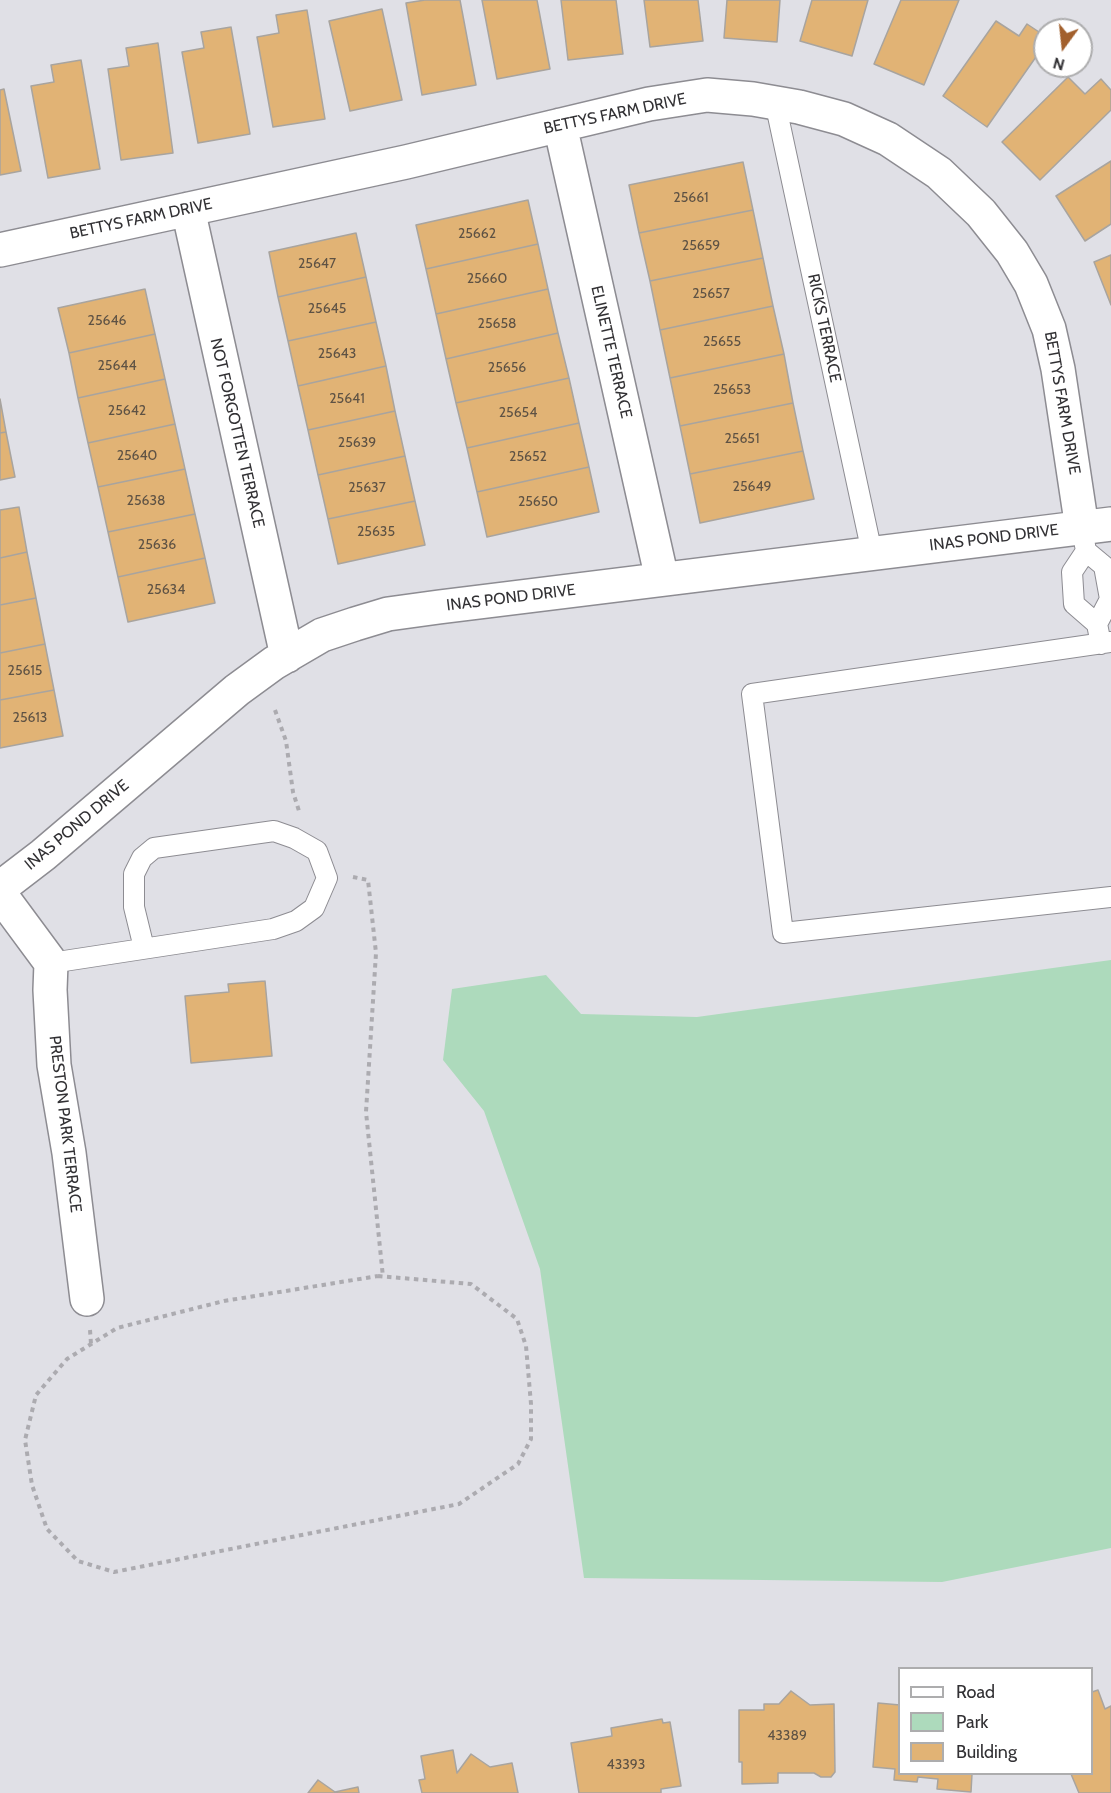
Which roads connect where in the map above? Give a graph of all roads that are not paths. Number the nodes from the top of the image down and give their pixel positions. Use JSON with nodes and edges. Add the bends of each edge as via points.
{"nodes":[{"id":1,"x":775,"y":102,"type":"junction"},
{"id":2,"x":560,"y":125,"type":"junction"},
{"id":3,"x":188,"y":209,"type":"junction"},
{"id":4,"x":0,"y":250,"type":"edge"},
{"id":5,"x":1093,"y":534,"type":"edge"},
{"id":6,"x":872,"y":553,"type":"junction"},
{"id":7,"x":662,"y":579,"type":"junction"},
{"id":8,"x":1097,"y":624,"type":"junction"},
{"id":9,"x":1106,"y":643,"type":"edge"},
{"id":10,"x":287,"y":656,"type":"junction"},
{"id":11,"x":0,"y":888,"type":"edge"},
{"id":12,"x":0,"y":894,"type":"edge"},
{"id":13,"x":1111,"y":897,"type":"edge"},
{"id":14,"x":144,"y":948,"type":"junction"},
{"id":15,"x":51,"y":963,"type":"junction"},
{"id":16,"x":87,"y":1299,"type":"dead end"}],
"edges":[{"from":1,"to":2,"type":"street","name":"BETTYS FARM DRIVE","via":[[707,95]]},
{"from":1,"to":5,"type":"street","name":"BETTYS FARM DRIVE","via":[[844,119],[888,139],[939,173],[981,213],[1012,252],[1031,284],[1049,329]]},
{"from":1,"to":6,"type":"lane","name":"RICKS TERRACE"},
{"from":2,"to":3,"type":"street","name":"BETTYS FARM DRIVE"},
{"from":2,"to":7,"type":"street","name":"ELINETTE TERRACE"},
{"from":3,"to":4,"type":"street","name":"BETTYS FARM DRIVE"},
{"from":3,"to":10,"type":"street","name":"NOT FORGOTTEN TERRACE"},
{"from":5,"to":6,"type":"street","name":"INAS POND DRIVE"},
{"from":5,"to":8,"type":"lane","via":[[1110,599]]},
{"from":5,"to":8,"type":"lane","via":[[1072,572],[1074,604]]},
{"from":6,"to":7,"type":"street","name":"INAS POND DRIVE"},
{"from":7,"to":10,"type":"street","name":"INAS POND DRIVE","via":[[388,614],[322,635]]},
{"from":8,"to":9,"type":"lane"},
{"from":9,"to":13,"type":"lane","via":[[752,694],[783,933]]},
{"from":10,"to":11,"type":"street","name":"INAS POND DRIVE","via":[[237,690]]},
{"from":12,"to":15,"type":"street"},
{"from":14,"to":14,"type":"lane","via":[[273,929],[296,921],[314,908],[327,878],[317,851],[274,831],[154,848],[141,858],[134,874],[134,907]]},
{"from":14,"to":15,"type":"lane"},
{"from":15,"to":16,"type":"street","name":"PRESTON PARK TERRACE","via":[[54,1065]]}]}
